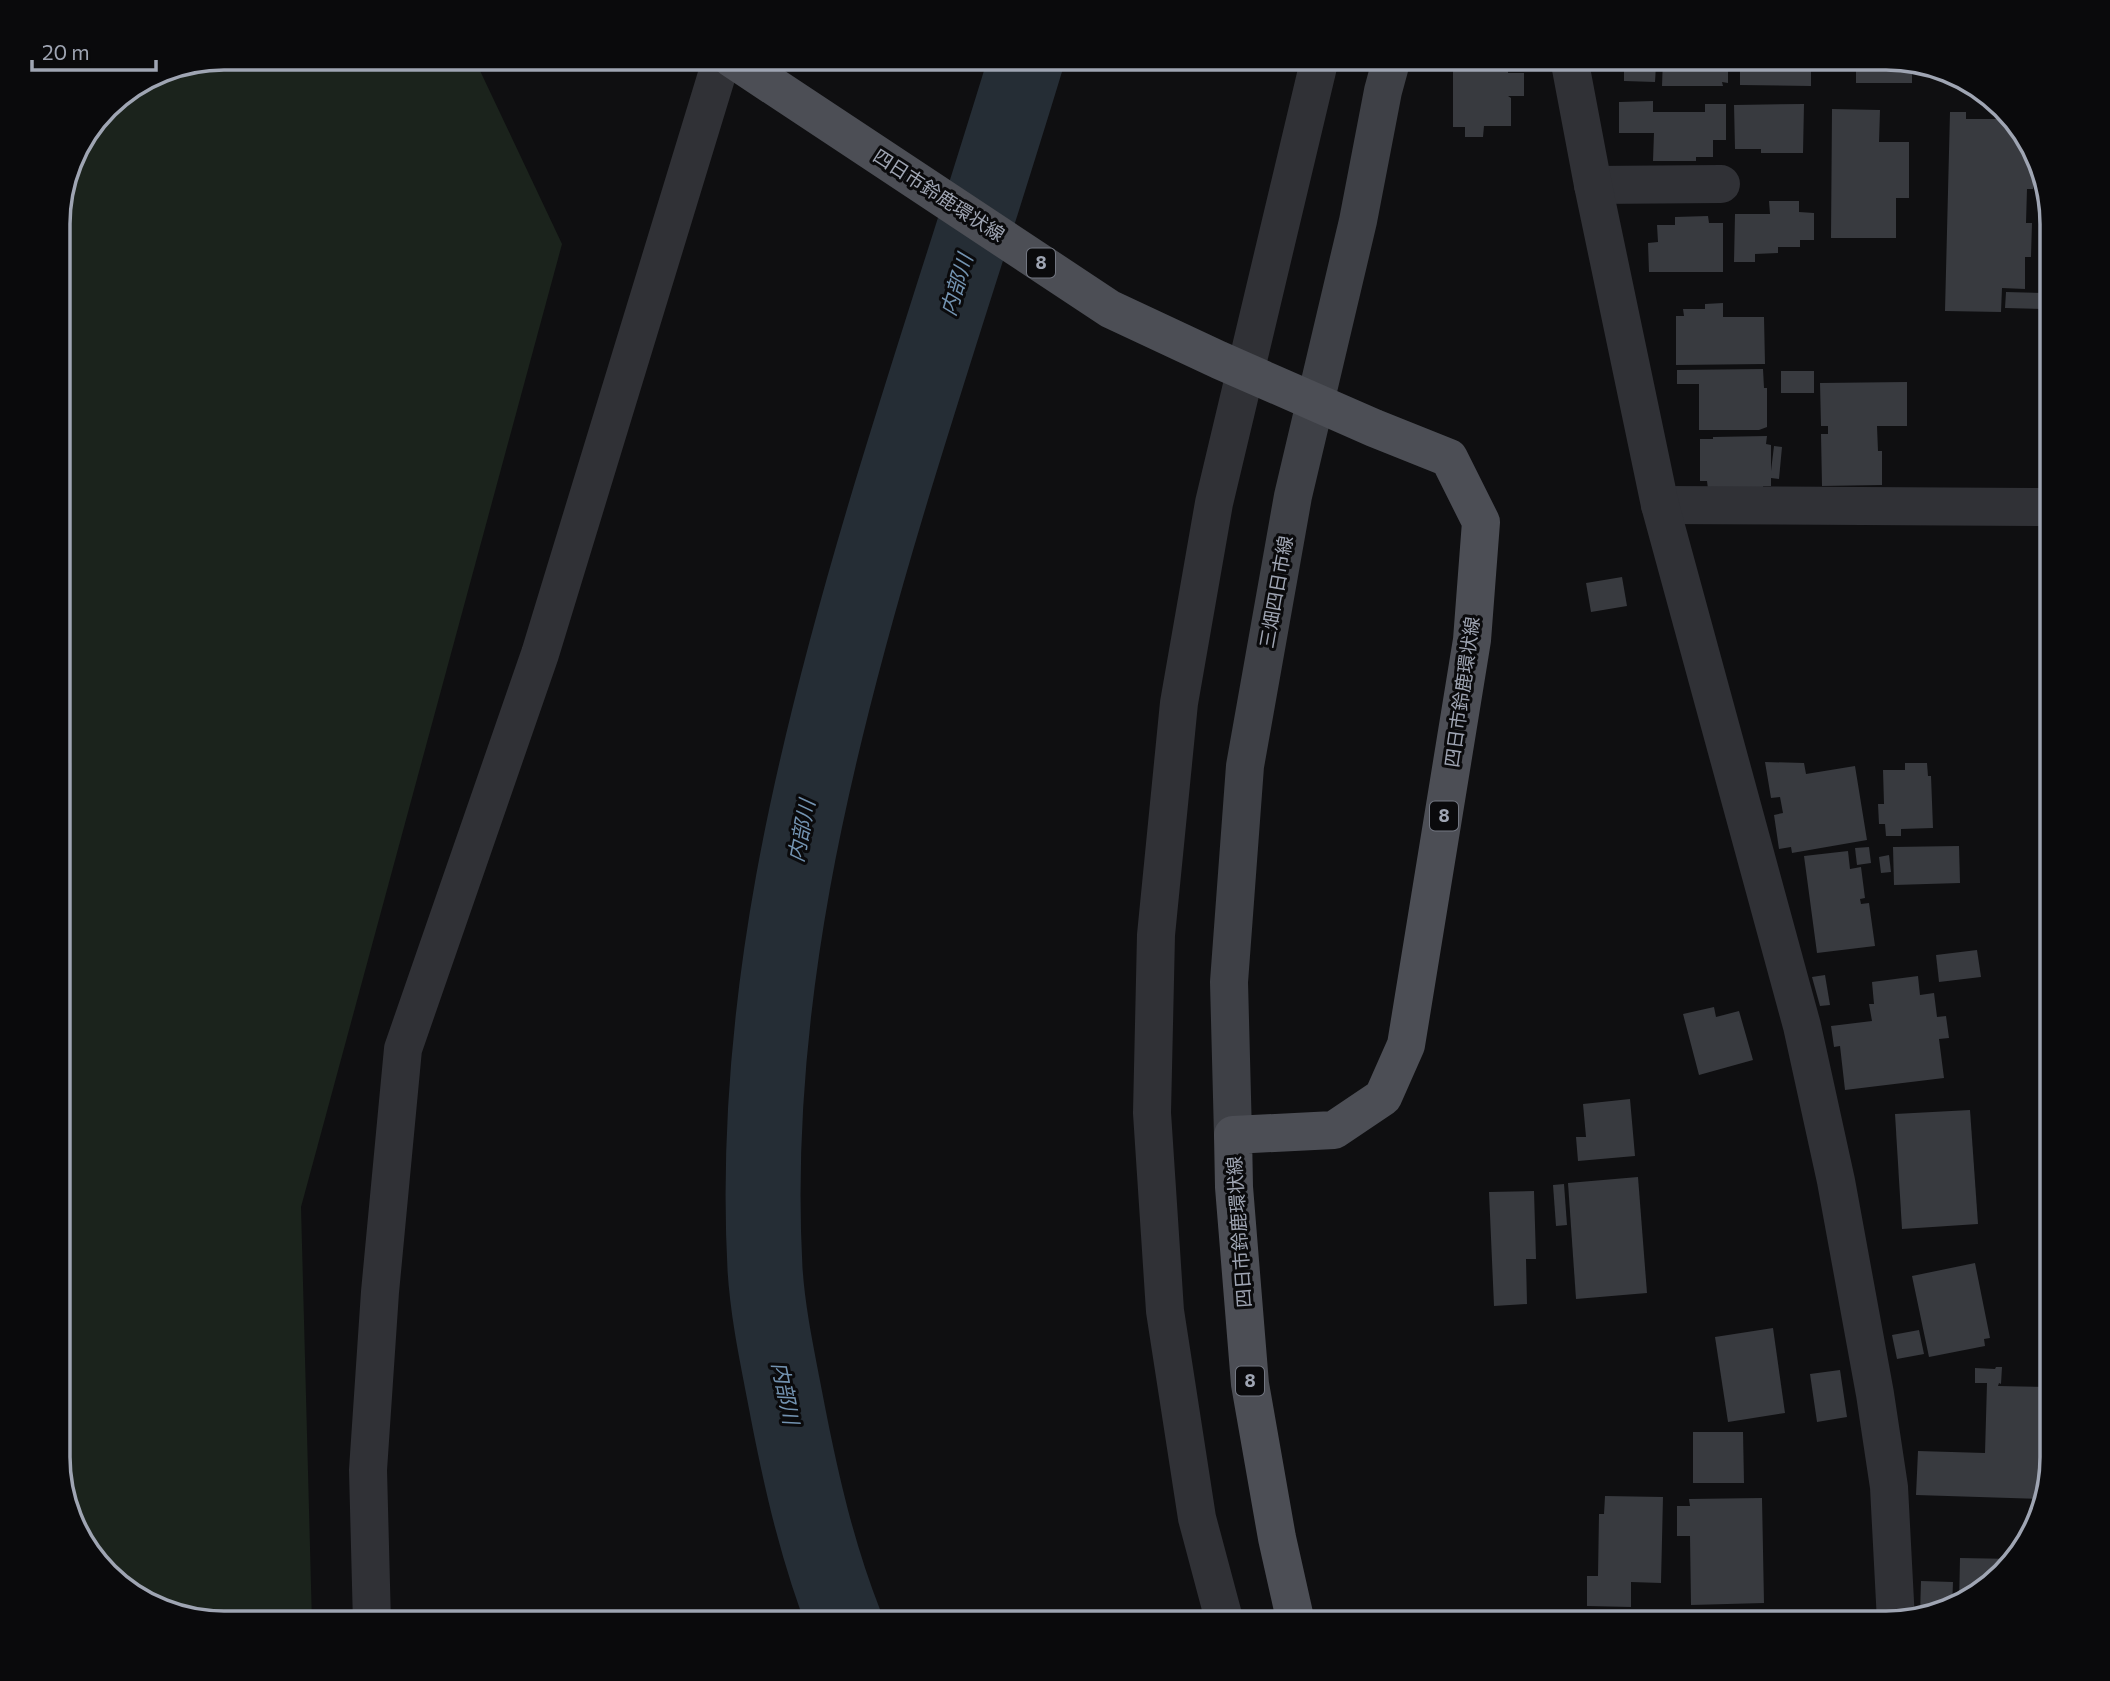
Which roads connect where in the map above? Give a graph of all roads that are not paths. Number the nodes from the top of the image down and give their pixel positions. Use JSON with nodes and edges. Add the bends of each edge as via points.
{"nodes":[{"id":1,"x":718,"y":70,"type":"edge"},
{"id":2,"x":749,"y":70,"type":"edge"},
{"id":3,"x":1317,"y":70,"type":"edge"},
{"id":4,"x":1389,"y":70,"type":"edge"},
{"id":5,"x":1571,"y":70,"type":"edge"},
{"id":6,"x":1721,"y":184,"type":"dead end"},
{"id":7,"x":1592,"y":185,"type":"junction"},
{"id":8,"x":1660,"y":505,"type":"junction"},
{"id":9,"x":2040,"y":507,"type":"edge"},
{"id":10,"x":1233,"y":1135,"type":"junction"},
{"id":11,"x":372,"y":1611,"type":"edge"},
{"id":12,"x":1222,"y":1611,"type":"edge"},
{"id":13,"x":1293,"y":1611,"type":"edge"},
{"id":14,"x":1895,"y":1611,"type":"edge"}],
"edges":[{"from":1,"to":11,"type":"street","via":[[540,654],[403,1049],[368,1470]]},
{"from":2,"to":10,"type":"main road","name":"四日市鈴鹿環状線","number":"8","via":[[1110,309],[1449,458],[1481,522],[1472,640],[1406,1045],[1383,1097],[1334,1130]]},
{"from":3,"to":12,"type":"street","via":[[1214,503],[1179,703],[1156,935],[1152,1113],[1165,1311],[1196,1518]]},
{"from":4,"to":10,"type":"main road","name":"三畑四日市線","via":[[1293,496],[1245,766],[1229,982]]},
{"from":5,"to":7,"type":"street"},
{"from":6,"to":7,"type":"street"},
{"from":7,"to":8,"type":"street"},
{"from":8,"to":9,"type":"street"},
{"from":8,"to":14,"type":"street","via":[[1802,1026],[1836,1181],[1889,1487]]},
{"from":10,"to":13,"type":"main road","name":"四日市鈴鹿環状線","number":"8","via":[[1250,1384]]}]}
